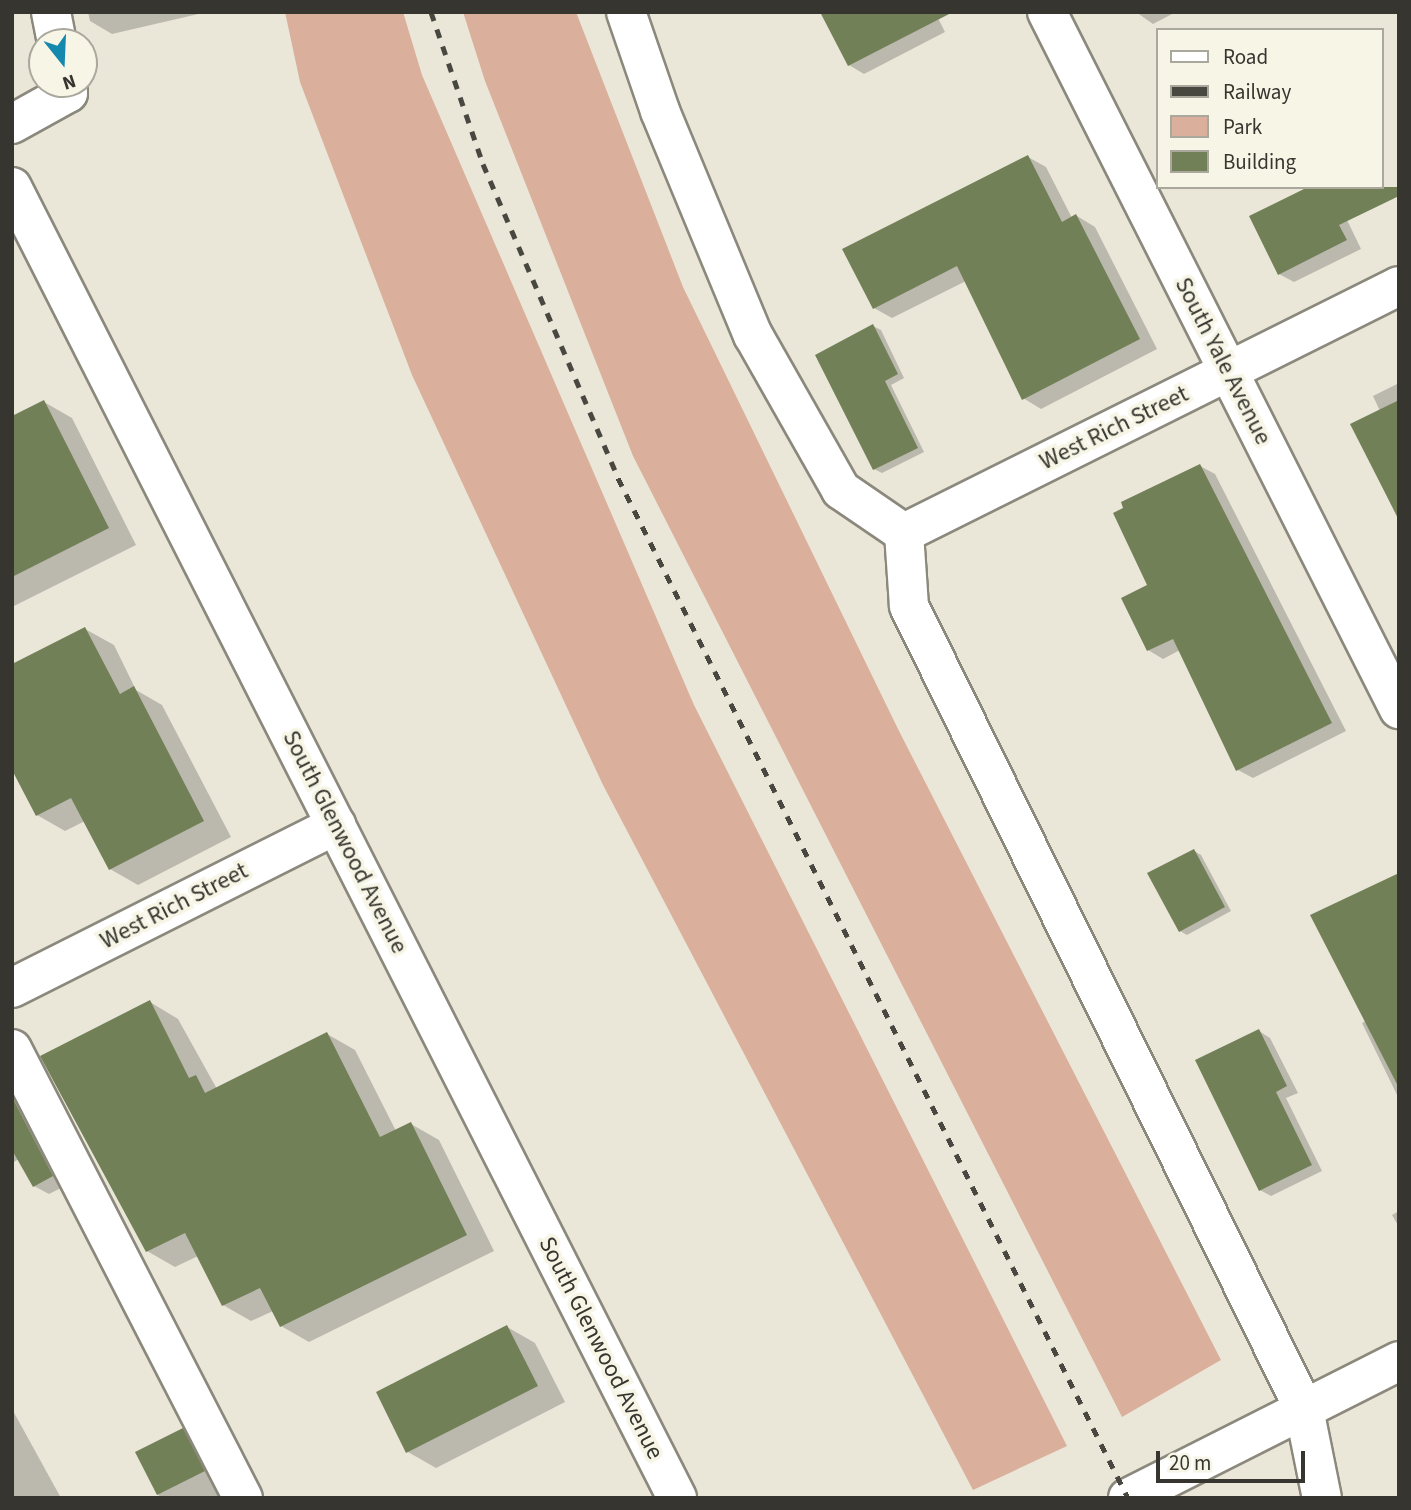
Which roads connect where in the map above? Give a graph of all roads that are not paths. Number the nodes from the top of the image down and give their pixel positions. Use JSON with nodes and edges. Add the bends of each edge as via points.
{"nodes":[{"id":1,"x":626,"y":12,"type":"edge"},
{"id":2,"x":1047,"y":12,"type":"edge"},
{"id":3,"x":59,"y":98,"type":"edge"},
{"id":4,"x":12,"y":124,"type":"edge"},
{"id":5,"x":12,"y":187,"type":"edge"},
{"id":6,"x":1399,"y":286,"type":"edge"},
{"id":7,"x":1228,"y":372,"type":"junction"},
{"id":8,"x":904,"y":533,"type":"junction"},
{"id":9,"x":1399,"y":709,"type":"edge"},
{"id":10,"x":336,"y":825,"type":"junction"},
{"id":11,"x":12,"y":988,"type":"edge"},
{"id":12,"x":12,"y":1049,"type":"edge"},
{"id":13,"x":1399,"y":1361,"type":"edge"},
{"id":14,"x":1304,"y":1409,"type":"junction"},
{"id":15,"x":243,"y":1498,"type":"edge"},
{"id":16,"x":677,"y":1498,"type":"edge"},
{"id":17,"x":1128,"y":1498,"type":"edge"},
{"id":18,"x":1322,"y":1498,"type":"edge"}],
"edges":[{"from":1,"to":8,"type":"street","via":[[660,111],[753,335],[841,490]]},
{"from":2,"to":7,"type":"street","name":"South Yale Avenue"},
{"from":3,"to":4,"type":"street"},
{"from":5,"to":10,"type":"street","name":"South Glenwood Avenue"},
{"from":6,"to":7,"type":"street","name":"West Rich Street"},
{"from":7,"to":8,"type":"street","name":"West Rich Street"},
{"from":7,"to":9,"type":"street","name":"South Yale Avenue"},
{"from":8,"to":14,"type":"street","via":[[909,606]]},
{"from":10,"to":11,"type":"street","name":"West Rich Street"},
{"from":10,"to":16,"type":"street","name":"South Glenwood Avenue"},
{"from":12,"to":15,"type":"street"},
{"from":13,"to":14,"type":"street"},
{"from":14,"to":17,"type":"street"},
{"from":14,"to":18,"type":"street"}]}
